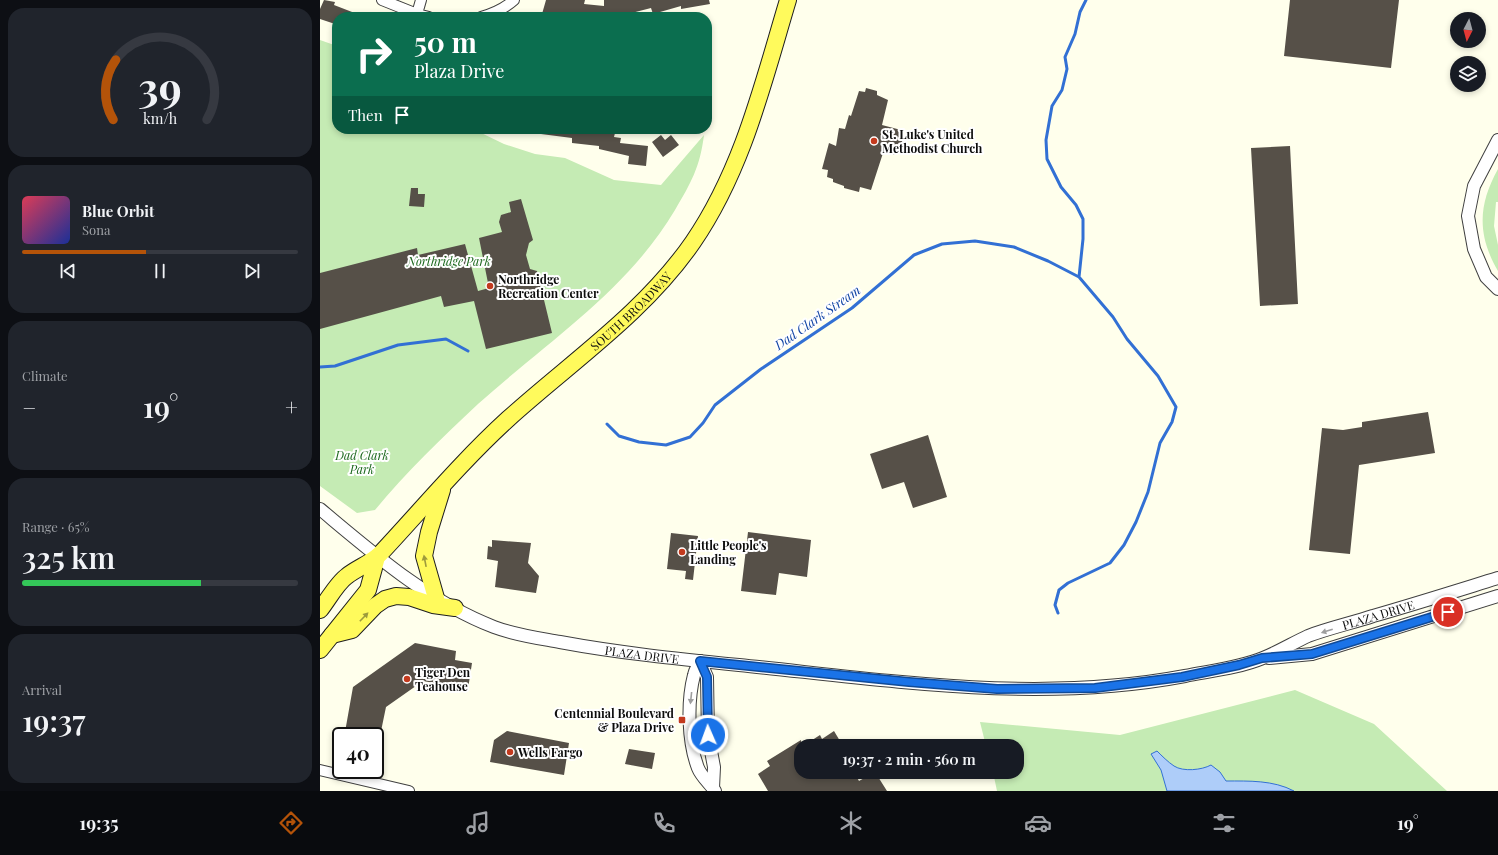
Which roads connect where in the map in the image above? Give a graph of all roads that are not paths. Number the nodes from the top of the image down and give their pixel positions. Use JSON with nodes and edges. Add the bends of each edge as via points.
{"nodes":[{"id":1,"x":382,"y":0,"type":"edge"},
{"id":2,"x":421,"y":0,"type":"edge"},
{"id":3,"x":514,"y":0,"type":"edge"},
{"id":4,"x":788,"y":0,"type":"edge"},
{"id":5,"x":412,"y":12,"type":"edge"},
{"id":6,"x":418,"y":12,"type":"edge"},
{"id":7,"x":494,"y":12,"type":"edge"},
{"id":8,"x":1498,"y":140,"type":"edge"},
{"id":9,"x":1498,"y":290,"type":"edge"},
{"id":10,"x":443,"y":486,"type":"junction"},
{"id":11,"x":320,"y":508,"type":"edge"},
{"id":12,"x":377,"y":557,"type":"junction"},
{"id":13,"x":1493,"y":580,"type":"edge"},
{"id":14,"x":1498,"y":596,"type":"edge"},
{"id":15,"x":436,"y":598,"type":"junction"},
{"id":16,"x":455,"y":608,"type":"junction"},
{"id":17,"x":320,"y":610,"type":"edge"},
{"id":18,"x":1418,"y":621,"type":"junction"},
{"id":19,"x":332,"y":635,"type":"junction"},
{"id":20,"x":320,"y":650,"type":"edge"},
{"id":21,"x":1262,"y":658,"type":"junction"},
{"id":22,"x":700,"y":661,"type":"junction"},
{"id":23,"x":320,"y":770,"type":"edge"},
{"id":24,"x":712,"y":790,"type":"edge"},
{"id":25,"x":410,"y":791,"type":"edge"}],
"edges":[{"from":1,"to":5,"type":"street"},
{"from":2,"to":6,"type":"street"},
{"from":3,"to":7,"type":"street"},
{"from":4,"to":10,"type":"main road","name":"SOUTH BROADWAY","via":[[739,156],[717,201],[693,240],[666,275],[616,326],[507,420]]},
{"from":8,"to":9,"type":"street","via":[[1474,186],[1468,216],[1474,249],[1486,277]]},
{"from":10,"to":12,"type":"main road","name":"SOUTH BROADWAY"},
{"from":15,"to":10,"type":"main road","one_way":true,"via":[[424,556]]},
{"from":11,"to":12,"type":"street","name":"PLAZA DRIVE"},
{"from":12,"to":15,"type":"street","name":"PLAZA DRIVE"},
{"from":12,"to":17,"type":"main road","name":"SOUTH BROADWAY","via":[[345,576]]},
{"from":12,"to":19,"type":"main road","name":"SOUTH BROADWAY","via":[[368,590]]},
{"from":13,"to":18,"type":"street","via":[[1482,594],[1423,613]]},
{"from":13,"to":21,"type":"street","name":"PLAZA DRIVE","one_way":true,"via":[[1308,636]]},
{"from":14,"to":18,"type":"street","name":"PLAZA DRIVE"},
{"from":15,"to":16,"type":"street","name":"PLAZA DRIVE"},
{"from":19,"to":16,"type":"main road","one_way":true,"via":[[352,630],[375,606],[385,599],[396,596]]},
{"from":16,"to":22,"type":"street","name":"PLAZA DRIVE","via":[[517,634],[587,647]]},
{"from":18,"to":21,"type":"street","name":"PLAZA DRIVE","via":[[1312,654]]},
{"from":19,"to":20,"type":"main road","name":"SOUTH BROADWAY"},
{"from":21,"to":22,"type":"street","name":"PLAZA DRIVE","via":[[1182,677],[1056,690],[997,689],[909,682]]},
{"from":22,"to":24,"type":"street","via":[[707,677],[707,729],[714,766]]},
{"from":22,"to":24,"type":"street","one_way":true,"via":[[694,674],[691,692],[691,738],[699,769]]},
{"from":23,"to":25,"type":"street"}]}
